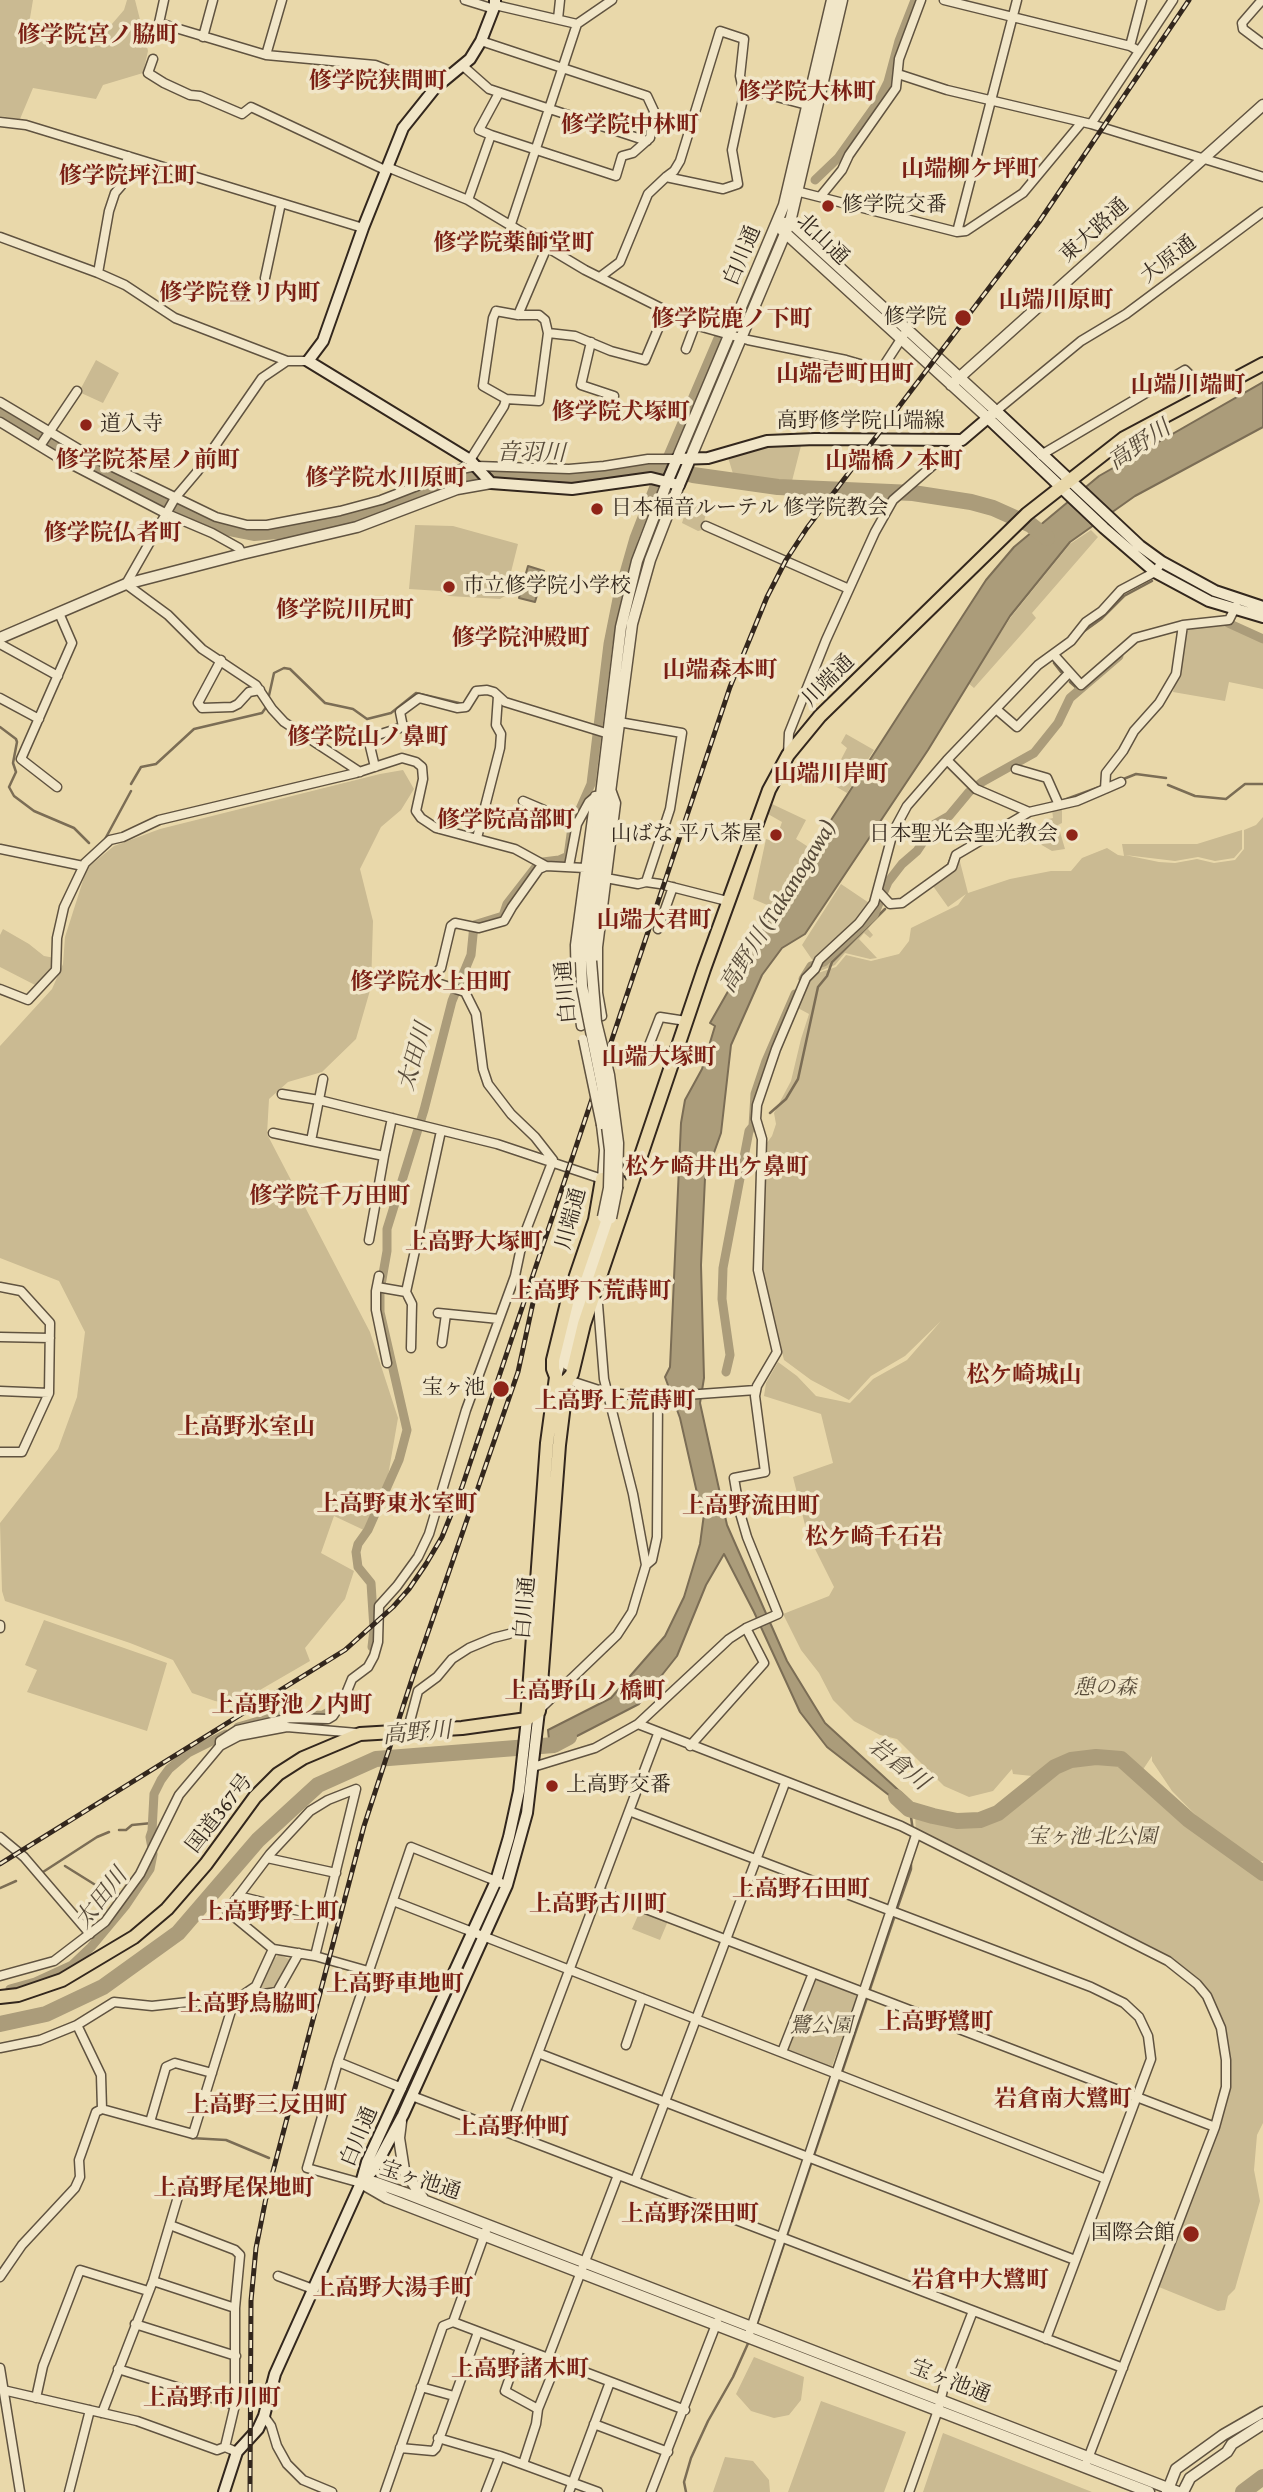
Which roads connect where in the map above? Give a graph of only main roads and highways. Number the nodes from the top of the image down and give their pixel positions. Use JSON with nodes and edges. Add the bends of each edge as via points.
{"nodes":[{"id":1,"x":495,"y":5,"type":"edge"},
{"id":2,"x":1263,"y":364,"type":"edge"},
{"id":3,"x":992,"y":415,"type":"junction"},
{"id":4,"x":1066,"y":485,"type":"junction"},
{"id":5,"x":1158,"y":567,"type":"junction"},
{"id":6,"x":1236,"y":605,"type":"junction"},
{"id":7,"x":1263,"y":607,"type":"edge"},
{"id":8,"x":1263,"y":617,"type":"edge"},
{"id":9,"x":631,"y":1183,"type":"junction"},
{"id":10,"x":561,"y":1378,"type":"junction"},
{"id":11,"x":533,"y":1719,"type":"junction"},
{"id":12,"x":0,"y":1997,"type":"edge"},
{"id":13,"x":407,"y":2092,"type":"junction"},
{"id":14,"x":361,"y":2183,"type":"junction"},
{"id":15,"x":224,"y":2492,"type":"edge"}],
"edges":[{"from":1,"to":3,"type":"main road","name":"高野修学院山端線","via":[[481,41],[463,66],[435,88],[403,128],[323,341],[309,361],[475,465],[490,482],[572,489],[651,478],[767,441],[961,440]]},
{"from":2,"to":4,"type":"highway","name":"川端通","via":[[1124,438]]},
{"from":3,"to":4,"type":"main road","name":"北山通"},
{"from":3,"to":4,"type":"main road","name":"北山通","via":[[1041,455]]},
{"from":4,"to":5,"type":"main road","name":"北山通","via":[[1113,520]]},
{"from":4,"to":5,"type":"main road","name":"北山通","via":[[1104,528]]},
{"from":4,"to":9,"type":"highway","name":"川端通","via":[[1014,525],[820,716],[788,755],[769,790],[727,901]]},
{"from":5,"to":6,"type":"main road","name":"北山通"},
{"from":6,"to":7,"type":"main road","name":"北山通"},
{"from":6,"to":8,"type":"main road","name":"北山通"},
{"from":9,"to":10,"type":"highway","name":"川端通","via":[[572,1374]]},
{"from":9,"to":10,"type":"highway","name":"川端通","via":[[602,1179],[595,1220],[556,1341],[553,1370]]},
{"from":10,"to":11,"type":"highway","name":"白川通","via":[[547,1443]]},
{"from":11,"to":12,"type":"highway","name":"国道367号","via":[[360,1734],[303,1758],[255,1797],[206,1864],[167,1909],[134,1937],[62,1980]]},
{"from":11,"to":13,"type":"main road","name":"白川通","via":[[527,1813],[501,1883]]},
{"from":13,"to":14,"type":"main road","name":"白川通","via":[[367,2162]]},
{"from":13,"to":14,"type":"main road","name":"白川通","via":[[403,2115],[374,2169]]},
{"from":14,"to":15,"type":"main road","via":[[275,2374],[264,2416],[237,2452]]}]}
